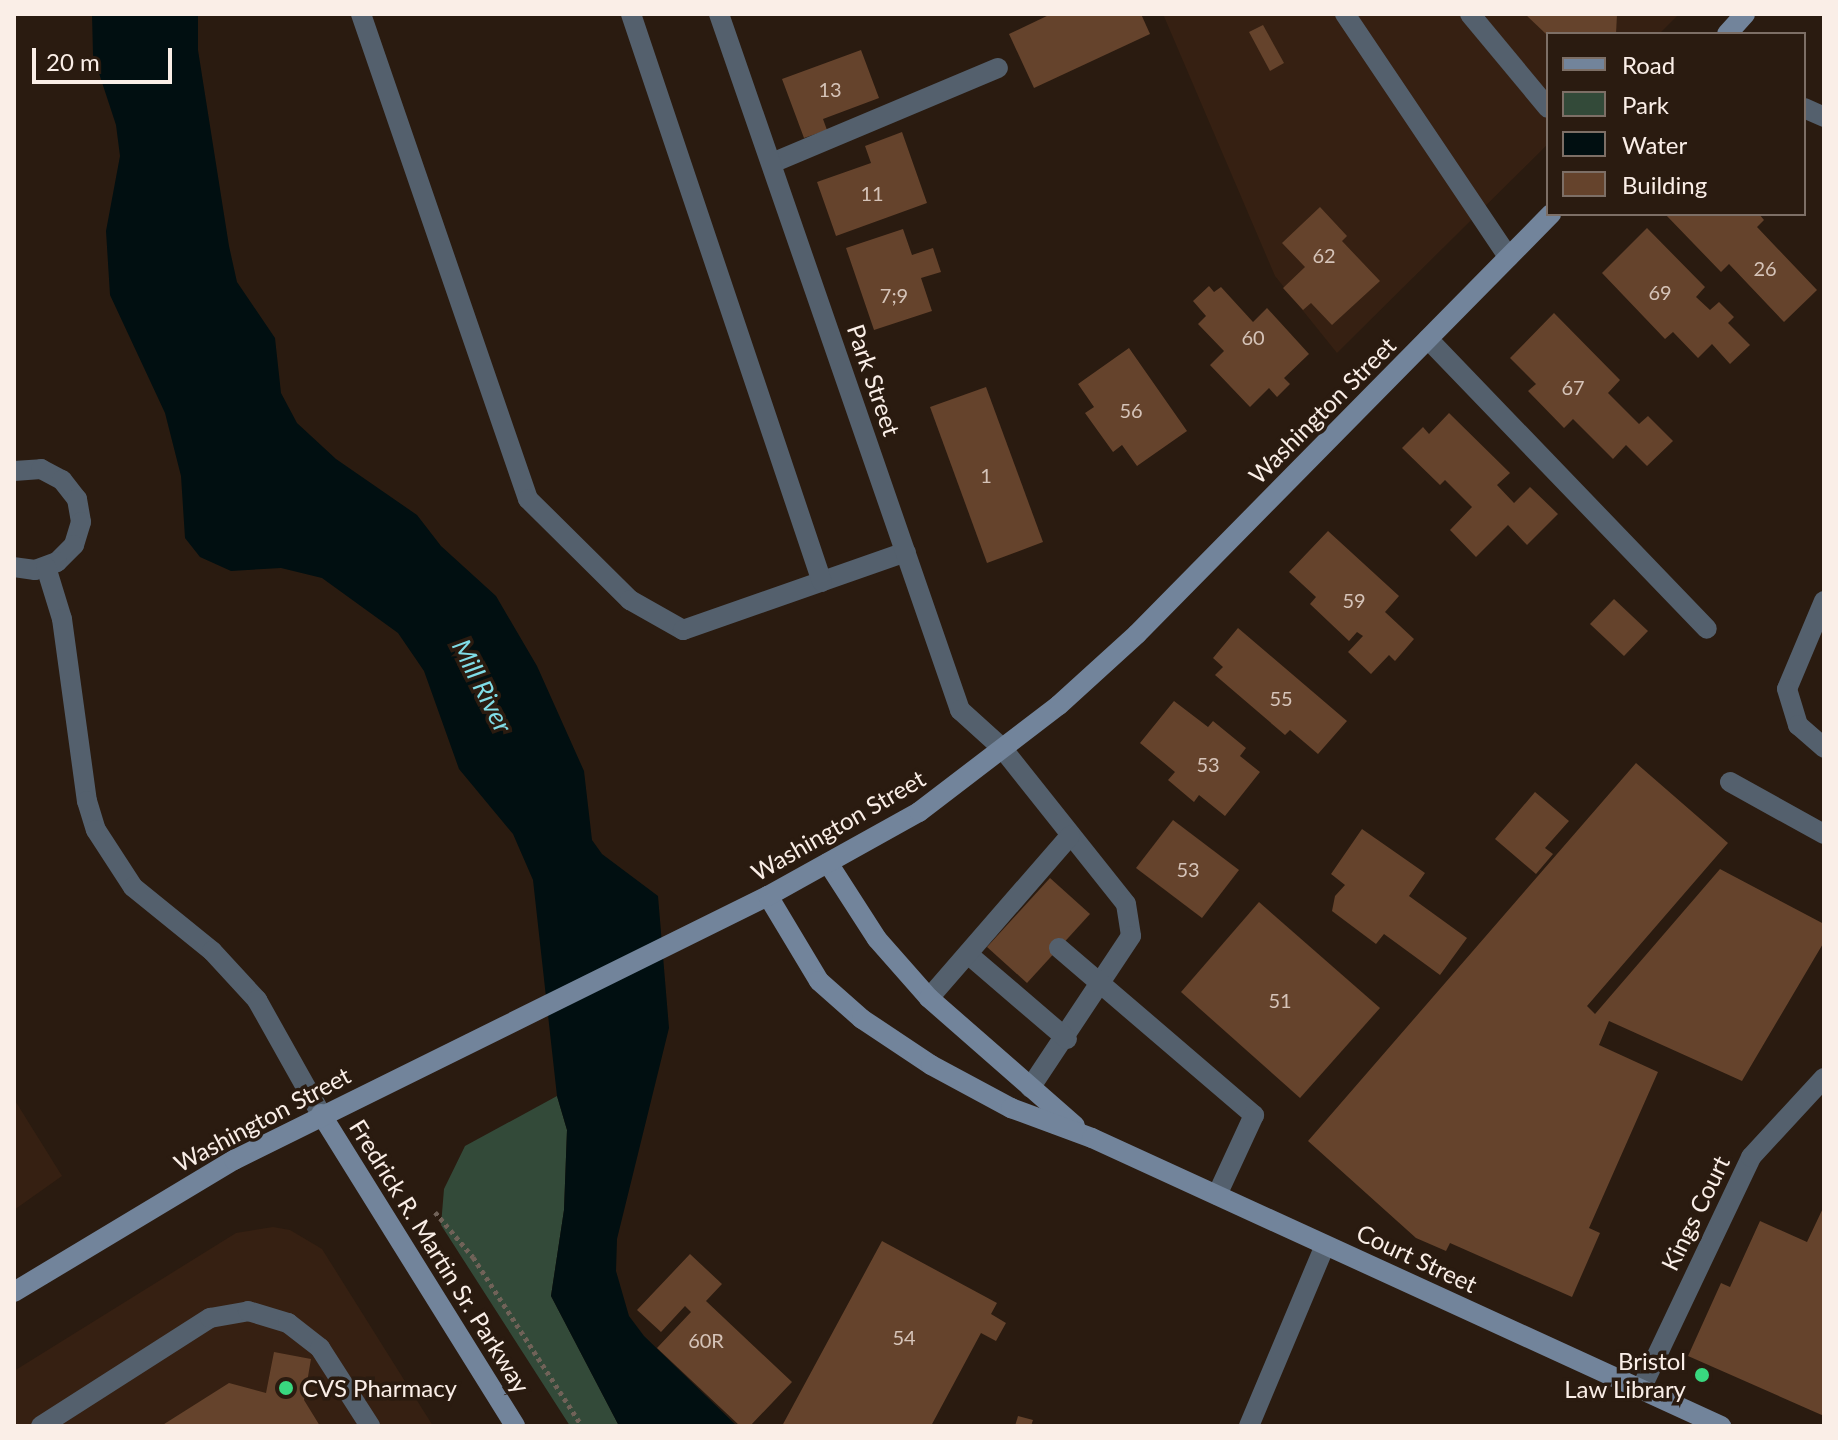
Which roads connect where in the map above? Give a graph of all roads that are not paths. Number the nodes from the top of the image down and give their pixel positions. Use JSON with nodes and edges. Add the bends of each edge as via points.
{"nodes":[{"id":1,"x":361,"y":14,"type":"edge"},
{"id":2,"x":631,"y":14,"type":"edge"},
{"id":3,"x":719,"y":14,"type":"edge"},
{"id":4,"x":1345,"y":14,"type":"edge"},
{"id":5,"x":1470,"y":14,"type":"edge"},
{"id":6,"x":998,"y":68,"type":"dead end"},
{"id":7,"x":1546,"y":106,"type":"edge"},
{"id":8,"x":772,"y":163,"type":"junction"},
{"id":9,"x":1549,"y":216,"type":"edge"},
{"id":10,"x":1508,"y":257,"type":"junction"},
{"id":11,"x":1428,"y":339,"type":"junction"},
{"id":12,"x":15,"y":469,"type":"edge"},
{"id":13,"x":906,"y":552,"type":"junction"},
{"id":14,"x":14,"y":567,"type":"edge"},
{"id":15,"x":46,"y":567,"type":"junction"},
{"id":16,"x":822,"y":582,"type":"junction"},
{"id":17,"x":1824,"y":601,"type":"edge"},
{"id":18,"x":1707,"y":629,"type":"dead end"},
{"id":19,"x":1002,"y":748,"type":"junction"},
{"id":20,"x":1824,"y":748,"type":"edge"},
{"id":21,"x":1730,"y":782,"type":"dead end"},
{"id":22,"x":1824,"y":834,"type":"edge"},
{"id":23,"x":1070,"y":836,"type":"junction"},
{"id":24,"x":828,"y":863,"type":"junction"},
{"id":25,"x":768,"y":896,"type":"junction"},
{"id":26,"x":1059,"y":948,"type":"dead end"},
{"id":27,"x":969,"y":955,"type":"junction"},
{"id":28,"x":1101,"y":982,"type":"junction"},
{"id":29,"x":929,"y":998,"type":"junction"},
{"id":30,"x":1067,"y":1039,"type":"junction"},
{"id":31,"x":1824,"y":1078,"type":"edge"},
{"id":32,"x":1030,"y":1088,"type":"junction"},
{"id":33,"x":321,"y":1114,"type":"junction"},
{"id":34,"x":1092,"y":1138,"type":"junction"},
{"id":35,"x":1217,"y":1195,"type":"junction"},
{"id":36,"x":1325,"y":1245,"type":"junction"},
{"id":37,"x":14,"y":1292,"type":"edge"},
{"id":38,"x":1641,"y":1389,"type":"junction"},
{"id":39,"x":41,"y":1426,"type":"edge"},
{"id":40,"x":370,"y":1426,"type":"edge"},
{"id":41,"x":515,"y":1426,"type":"edge"},
{"id":42,"x":1249,"y":1426,"type":"edge"},
{"id":43,"x":1721,"y":1426,"type":"edge"}],
"edges":[{"from":1,"to":16,"type":"street","via":[[528,499],[630,600],[683,630]]},
{"from":2,"to":16,"type":"street"},
{"from":3,"to":8,"type":"street","name":"Park Street"},
{"from":4,"to":10,"type":"street"},
{"from":5,"to":7,"type":"street"},
{"from":6,"to":8,"type":"street"},
{"from":8,"to":13,"type":"street","name":"Park Street"},
{"from":9,"to":10,"type":"main road","name":"Washington Street"},
{"from":10,"to":11,"type":"main road","name":"Washington Street"},
{"from":11,"to":18,"type":"street"},
{"from":11,"to":19,"type":"main road","name":"Washington Street","via":[[1137,634]]},
{"from":12,"to":15,"type":"street","via":[[52,473],[71,488],[81,510],[74,545]]},
{"from":13,"to":16,"type":"street"},
{"from":13,"to":19,"type":"street","name":"Park Street","via":[[960,710]]},
{"from":14,"to":15,"type":"street"},
{"from":15,"to":33,"type":"street","via":[[62,619],[82,770],[96,830],[133,887],[212,951],[257,1000]]},
{"from":17,"to":20,"type":"street","via":[[1787,689],[1798,725]]},
{"from":19,"to":23,"type":"street","name":"Park Street"},
{"from":19,"to":24,"type":"main road","name":"Washington Street","via":[[919,812]]},
{"from":21,"to":22,"type":"street"},
{"from":23,"to":27,"type":"street","via":[[1015,908]]},
{"from":23,"to":28,"type":"street","name":"Park Street","via":[[1126,904],[1131,936]]},
{"from":24,"to":25,"type":"main road","name":"Washington Street"},
{"from":24,"to":29,"type":"main road","name":"Court Street","via":[[877,939]]},
{"from":25,"to":33,"type":"main road","name":"Washington Street"},
{"from":25,"to":34,"type":"main road","name":"Court Street","via":[[819,981],[862,1019],[971,1087]]},
{"from":26,"to":28,"type":"street"},
{"from":27,"to":29,"type":"street"},
{"from":27,"to":30,"type":"street"},
{"from":28,"to":30,"type":"street","name":"Park Street"},
{"from":28,"to":35,"type":"street","via":[[1254,1115]]},
{"from":29,"to":32,"type":"main road","name":"Court Street"},
{"from":30,"to":32,"type":"street","name":"Park Street"},
{"from":31,"to":38,"type":"street","name":"Kings Court","via":[[1751,1157]]},
{"from":32,"to":34,"type":"main road","name":"Court Street"},
{"from":33,"to":37,"type":"main road","name":"Washington Street"},
{"from":33,"to":41,"type":"main road","name":"Fredrick R. Martin Sr. Parkway"},
{"from":34,"to":35,"type":"main road","name":"Court Street"},
{"from":35,"to":36,"type":"main road","name":"Court Street"},
{"from":36,"to":38,"type":"main road","name":"Court Street"},
{"from":36,"to":42,"type":"street"},
{"from":38,"to":43,"type":"main road","name":"Court Street"},
{"from":39,"to":40,"type":"street","via":[[210,1318],[248,1311],[288,1323],[313,1341]]}]}
